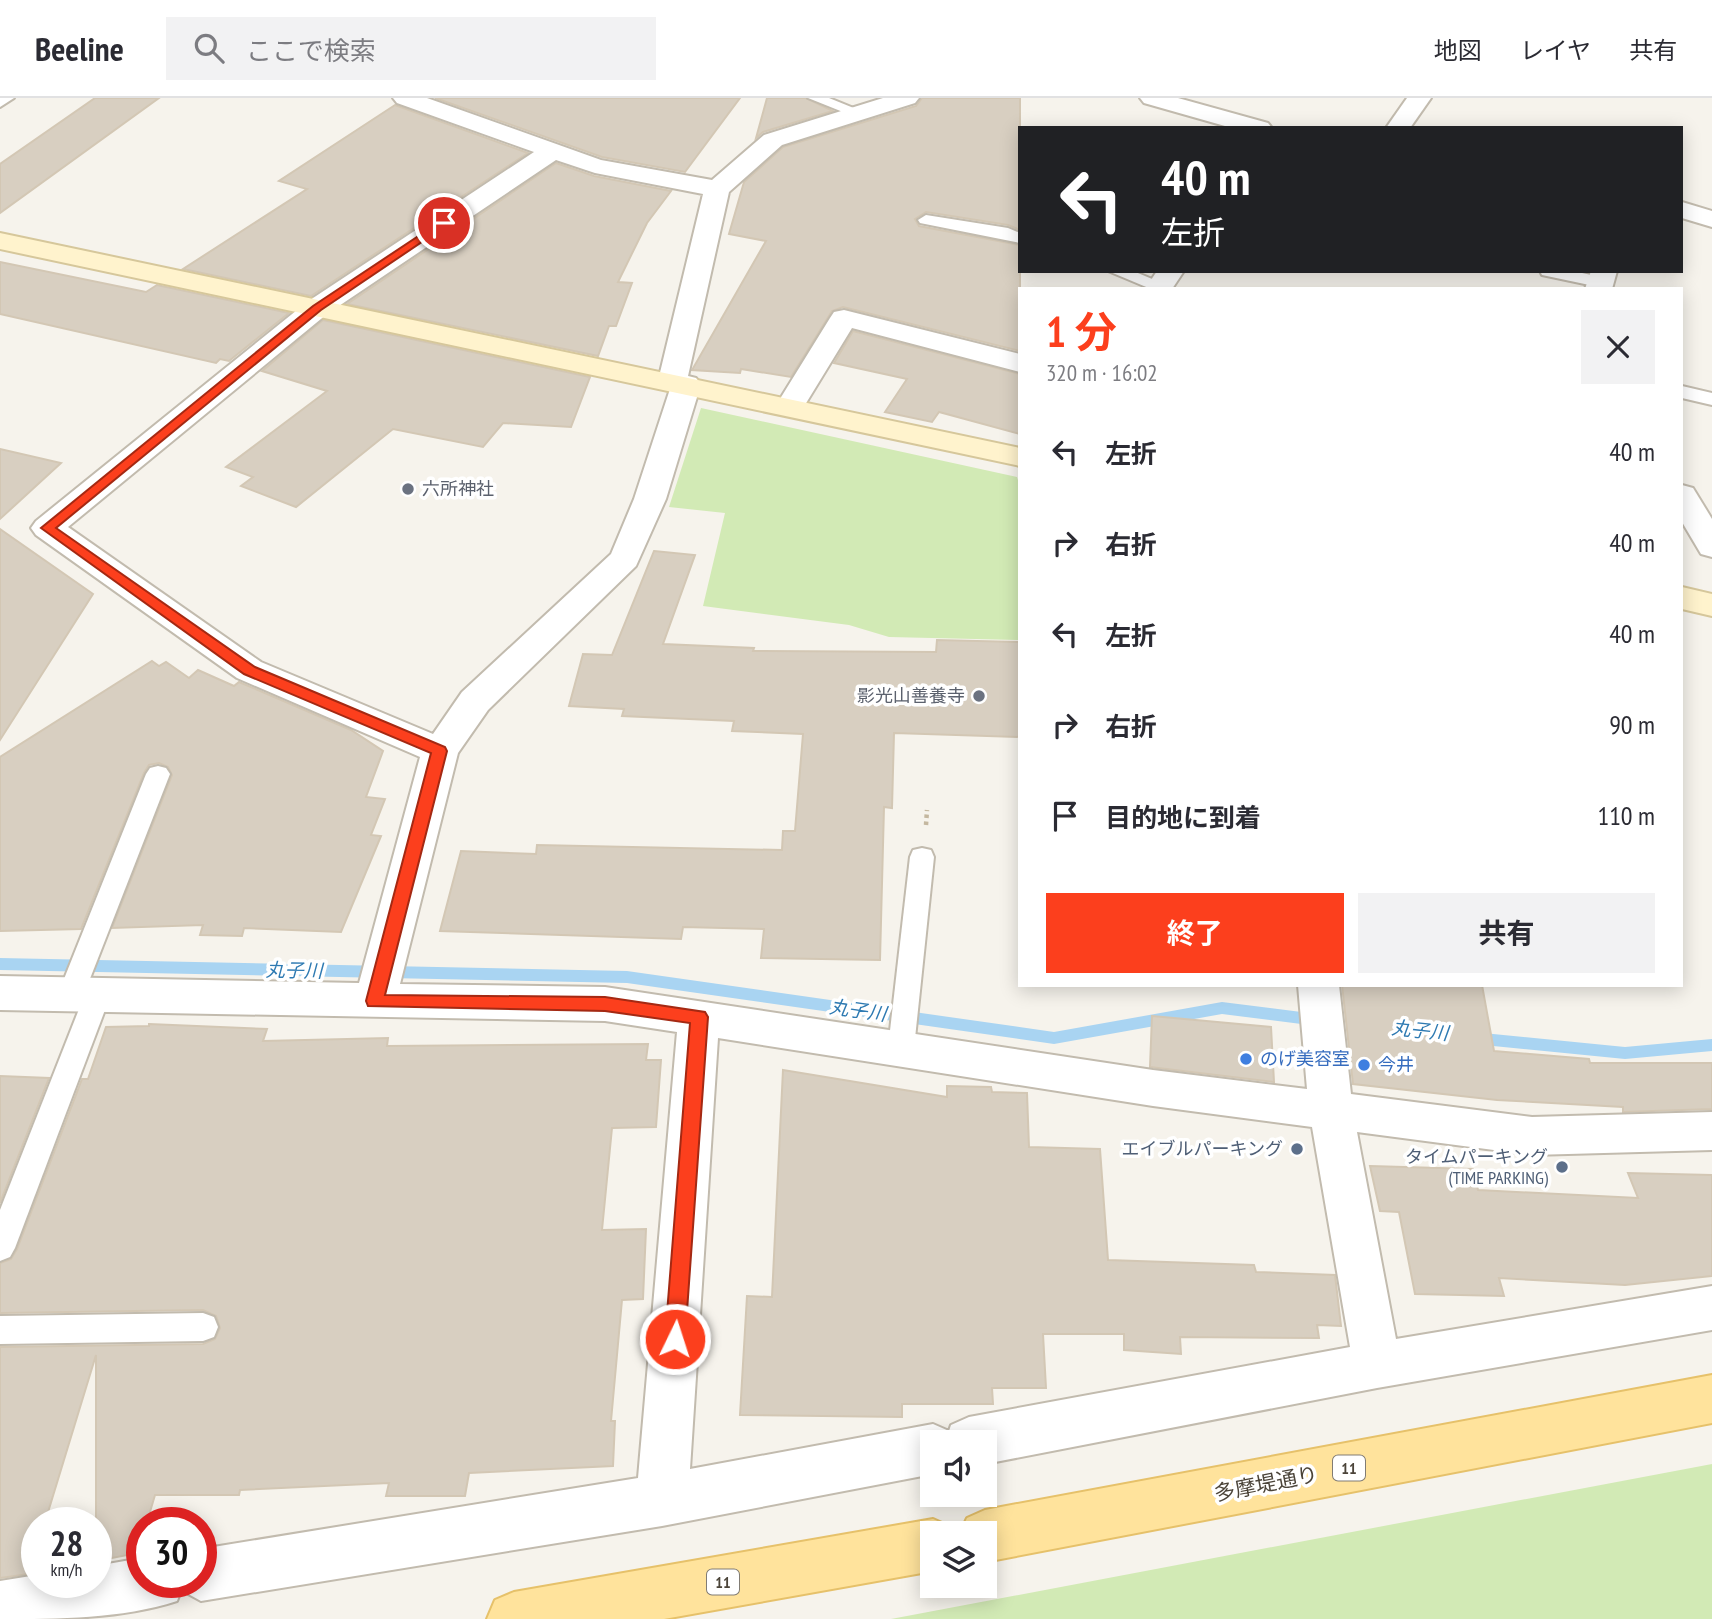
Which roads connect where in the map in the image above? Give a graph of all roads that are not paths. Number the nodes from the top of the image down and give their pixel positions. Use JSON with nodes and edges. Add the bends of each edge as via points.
{"nodes":[{"id":1,"x":7,"y":98,"type":"edge"},
{"id":2,"x":405,"y":98,"type":"edge"},
{"id":3,"x":815,"y":98,"type":"edge"},
{"id":4,"x":906,"y":98,"type":"edge"},
{"id":5,"x":1152,"y":98,"type":"edge"},
{"id":6,"x":1419,"y":98,"type":"edge"},
{"id":7,"x":0,"y":103,"type":"edge"},
{"id":8,"x":858,"y":113,"type":"junction"},
{"id":9,"x":1253,"y":126,"type":"edge"},
{"id":10,"x":1399,"y":126,"type":"edge"},
{"id":11,"x":553,"y":150,"type":"junction"},
{"id":12,"x":717,"y":189,"type":"junction"},
{"id":13,"x":1683,"y":210,"type":"edge"},
{"id":14,"x":1712,"y":219,"type":"edge"},
{"id":15,"x":926,"y":220,"type":"dead end"},
{"id":16,"x":1018,"y":237,"type":"edge"},
{"id":17,"x":0,"y":241,"type":"edge"},
{"id":18,"x":1125,"y":273,"type":"edge"},
{"id":19,"x":1558,"y":273,"type":"edge"},
{"id":20,"x":1600,"y":281,"type":"edge"},
{"id":21,"x":1163,"y":282,"type":"edge"},
{"id":22,"x":317,"y":308,"type":"junction"},
{"id":23,"x":1018,"y":362,"type":"edge"},
{"id":24,"x":679,"y":382,"type":"junction"},
{"id":25,"x":1683,"y":393,"type":"edge"},
{"id":26,"x":1712,"y":399,"type":"edge"},
{"id":27,"x":790,"y":407,"type":"junction"},
{"id":28,"x":1018,"y":457,"type":"edge"},
{"id":29,"x":1683,"y":497,"type":"edge"},
{"id":30,"x":1712,"y":547,"type":"edge"},
{"id":31,"x":1683,"y":598,"type":"edge"},
{"id":32,"x":1712,"y":605,"type":"edge"},
{"id":33,"x":439,"y":751,"type":"junction"},
{"id":34,"x":158,"y":774,"type":"dead end"},
{"id":35,"x":922,"y":857,"type":"dead end"},
{"id":36,"x":1319,"y":988,"type":"edge"},
{"id":37,"x":0,"y":993,"type":"edge"},
{"id":38,"x":85,"y":994,"type":"junction"},
{"id":39,"x":376,"y":995,"type":"junction"},
{"id":40,"x":699,"y":1017,"type":"junction"},
{"id":41,"x":902,"y":1042,"type":"junction"},
{"id":42,"x":1331,"y":1110,"type":"junction"},
{"id":43,"x":1712,"y":1131,"type":"edge"},
{"id":44,"x":0,"y":1248,"type":"edge"},
{"id":45,"x":1712,"y":1308,"type":"edge"},
{"id":46,"x":203,"y":1327,"type":"dead end"},
{"id":47,"x":0,"y":1330,"type":"edge"},
{"id":48,"x":1377,"y":1365,"type":"junction"},
{"id":49,"x":1712,"y":1399,"type":"edge"},
{"id":50,"x":997,"y":1437,"type":"edge"},
{"id":51,"x":920,"y":1451,"type":"edge"},
{"id":52,"x":662,"y":1500,"type":"junction"},
{"id":53,"x":997,"y":1534,"type":"edge"},
{"id":54,"x":920,"y":1547,"type":"edge"},
{"id":55,"x":217,"y":1572,"type":"edge"},
{"id":56,"x":126,"y":1587,"type":"edge"},
{"id":57,"x":0,"y":1608,"type":"edge"},
{"id":58,"x":514,"y":1619,"type":"edge"}],
"edges":[{"from":1,"to":7,"type":"lane"},
{"from":2,"to":11,"type":"street"},
{"from":3,"to":8,"type":"lane"},
{"from":4,"to":8,"type":"street"},
{"from":5,"to":9,"type":"street"},
{"from":6,"to":10,"type":"street"},
{"from":8,"to":12,"type":"street","via":[[773,140]]},
{"from":11,"to":12,"type":"street","via":[[595,166]]},
{"from":11,"to":22,"type":"street"},
{"from":12,"to":24,"type":"street"},
{"from":13,"to":14,"type":"street"},
{"from":15,"to":16,"type":"lane"},
{"from":17,"to":22,"type":"street"},
{"from":18,"to":21,"type":"lane"},
{"from":19,"to":20,"type":"lane"},
{"from":22,"to":24,"type":"street"},
{"from":22,"to":33,"type":"street","via":[[47,528],[250,670]]},
{"from":23,"to":27,"type":"street","via":[[844,318]]},
{"from":24,"to":27,"type":"street"},
{"from":24,"to":33,"type":"street","via":[[650,499],[625,559],[475,701]]},
{"from":25,"to":26,"type":"lane"},
{"from":27,"to":28,"type":"street"},
{"from":29,"to":30,"type":"street"},
{"from":31,"to":32,"type":"street"},
{"from":33,"to":39,"type":"street"},
{"from":34,"to":38,"type":"lane"},
{"from":35,"to":41,"type":"lane"},
{"from":36,"to":42,"type":"street"},
{"from":37,"to":38,"type":"street"},
{"from":38,"to":39,"type":"street"},
{"from":38,"to":44,"type":"lane"},
{"from":39,"to":40,"type":"street","via":[[605,1004]]},
{"from":40,"to":41,"type":"street"},
{"from":40,"to":52,"type":"street"},
{"from":41,"to":42,"type":"street","via":[[1153,1088]]},
{"from":42,"to":43,"type":"street","via":[[1532,1136]]},
{"from":42,"to":48,"type":"street"},
{"from":45,"to":48,"type":"street"},
{"from":46,"to":47,"type":"lane"},
{"from":48,"to":50,"type":"street"},
{"from":49,"to":53,"type":"main road","name":"多摩堤通り","number":"11"},
{"from":51,"to":52,"type":"street"},
{"from":52,"to":55,"type":"street"},
{"from":54,"to":58,"type":"main road","number":"11"},
{"from":56,"to":57,"type":"street"}]}
